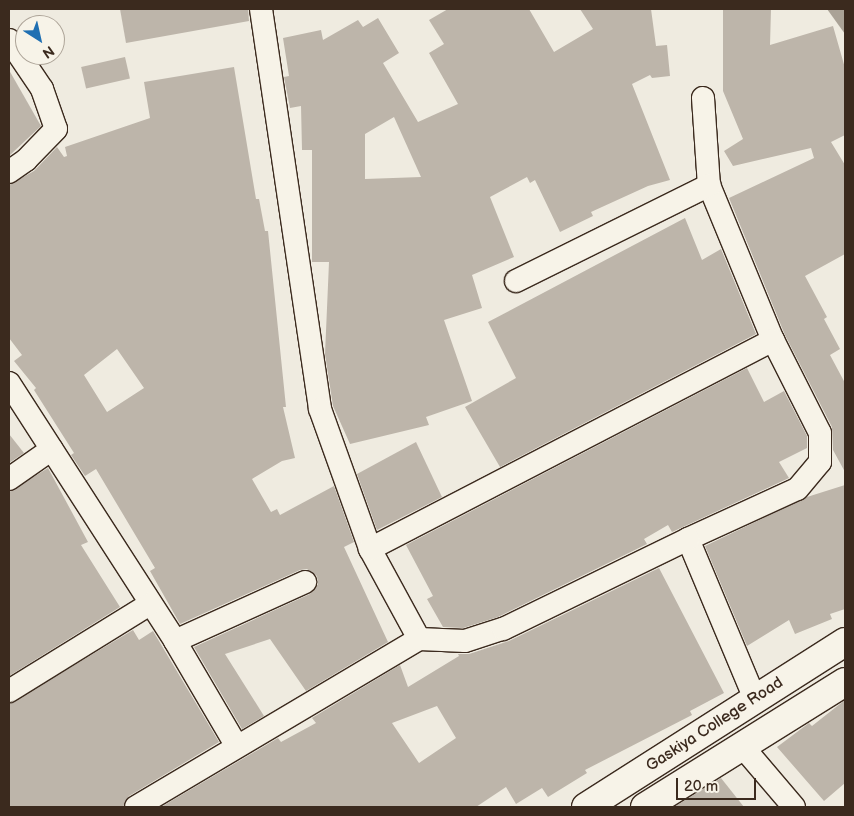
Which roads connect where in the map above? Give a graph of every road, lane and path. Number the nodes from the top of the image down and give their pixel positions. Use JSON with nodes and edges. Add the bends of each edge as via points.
{"nodes":[{"id":1,"x":261,"y":9,"type":"edge"},
{"id":2,"x":9,"y":40,"type":"edge"},
{"id":3,"x":703,"y":98,"type":"dead end"},
{"id":4,"x":9,"y":172,"type":"edge"},
{"id":5,"x":709,"y":185,"type":"junction"},
{"id":6,"x":516,"y":281,"type":"dead end"},
{"id":7,"x":774,"y":340,"type":"junction"},
{"id":8,"x":9,"y":383,"type":"edge"},
{"id":9,"x":52,"y":449,"type":"junction"},
{"id":10,"x":9,"y":479,"type":"edge"},
{"id":11,"x":688,"y":539,"type":"junction"},
{"id":12,"x":370,"y":549,"type":"junction"},
{"id":13,"x":305,"y":582,"type":"dead end"},
{"id":14,"x":150,"y":604,"type":"junction"},
{"id":15,"x":418,"y":639,"type":"junction"},
{"id":16,"x":175,"y":641,"type":"junction"},
{"id":17,"x":845,"y":642,"type":"edge"},
{"id":18,"x":845,"y":682,"type":"edge"},
{"id":19,"x":9,"y":691,"type":"edge"},
{"id":20,"x":755,"y":699,"type":"junction"},
{"id":21,"x":236,"y":745,"type":"junction"},
{"id":22,"x":742,"y":746,"type":"junction"},
{"id":23,"x":136,"y":807,"type":"edge"},
{"id":24,"x":586,"y":807,"type":"edge"},
{"id":25,"x":645,"y":807,"type":"edge"},
{"id":26,"x":794,"y":807,"type":"edge"}],
"edges":[{"from":1,"to":12,"type":"street","via":[[320,409]]},
{"from":2,"to":4,"type":"street","via":[[42,89],[56,129],[26,160]]},
{"from":3,"to":5,"type":"street"},
{"from":5,"to":6,"type":"street"},
{"from":5,"to":7,"type":"street"},
{"from":7,"to":11,"type":"street","via":[[820,433],[820,462],[797,489]]},
{"from":7,"to":12,"type":"street"},
{"from":8,"to":9,"type":"street"},
{"from":9,"to":10,"type":"street"},
{"from":9,"to":14,"type":"street"},
{"from":11,"to":15,"type":"street","via":[[503,629],[465,641]]},
{"from":11,"to":20,"type":"street"},
{"from":12,"to":15,"type":"street"},
{"from":13,"to":16,"type":"street"},
{"from":14,"to":16,"type":"street"},
{"from":14,"to":19,"type":"street"},
{"from":15,"to":21,"type":"street"},
{"from":16,"to":21,"type":"street"},
{"from":17,"to":20,"type":"main road","name":"Gaskiya College Road"},
{"from":18,"to":22,"type":"main road","name":"Gaskiya College Road"},
{"from":20,"to":24,"type":"main road","name":"Gaskiya College Road"},
{"from":21,"to":23,"type":"street"},
{"from":22,"to":25,"type":"main road","name":"Gaskiya College Road"},
{"from":22,"to":26,"type":"street"}]}
